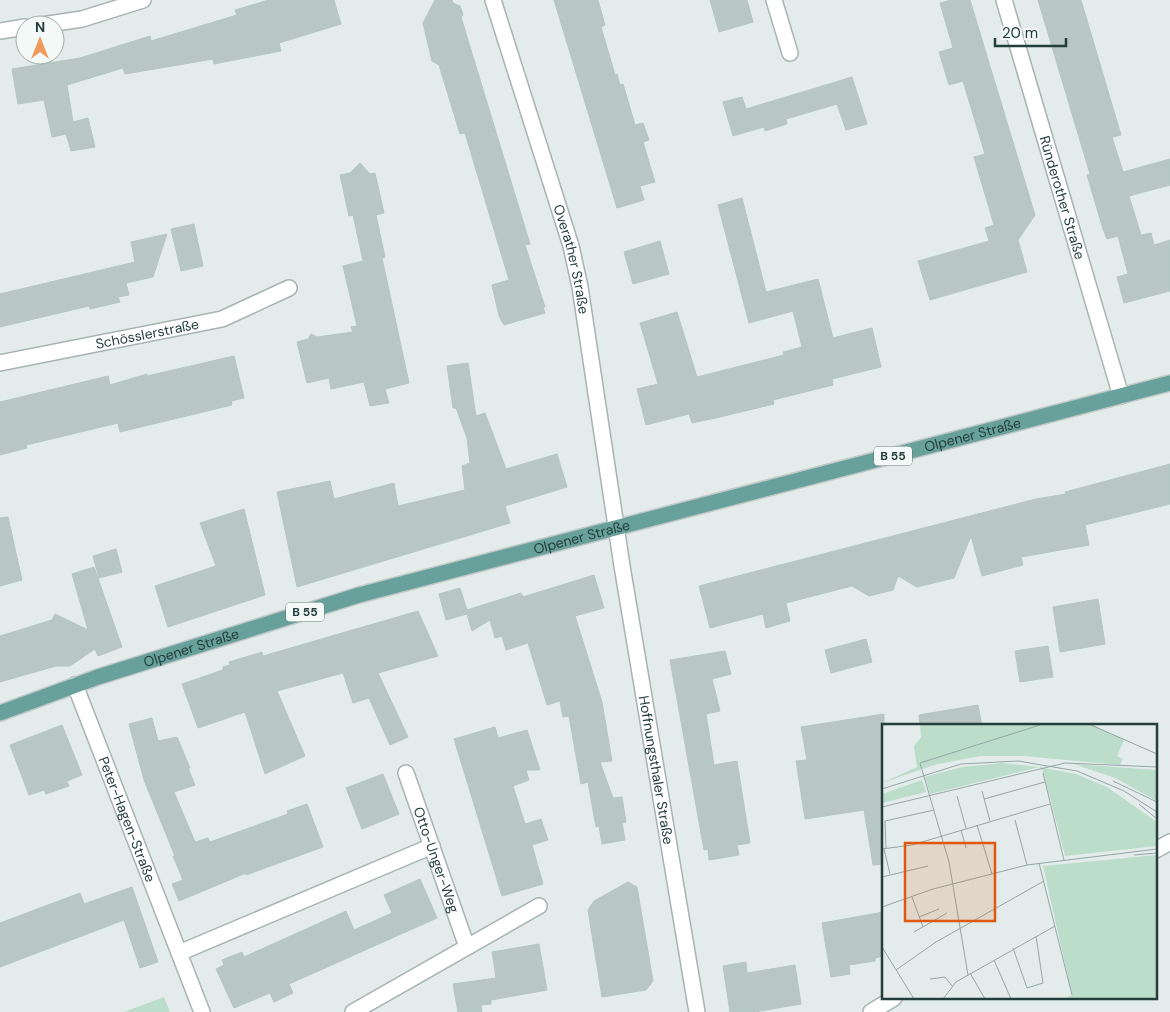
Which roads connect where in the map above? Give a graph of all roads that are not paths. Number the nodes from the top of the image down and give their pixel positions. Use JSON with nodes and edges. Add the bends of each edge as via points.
{"nodes":[{"id":1,"x":143,"y":0,"type":"edge"},
{"id":2,"x":493,"y":0,"type":"edge"},
{"id":3,"x":774,"y":0,"type":"edge"},
{"id":4,"x":1004,"y":0,"type":"edge"},
{"id":5,"x":65,"y":22,"type":"edge"},
{"id":6,"x":15,"y":29,"type":"edge"},
{"id":7,"x":0,"y":31,"type":"edge"},
{"id":8,"x":790,"y":53,"type":"dead end"},
{"id":9,"x":289,"y":288,"type":"dead end"},
{"id":10,"x":0,"y":363,"type":"edge"},
{"id":11,"x":1170,"y":383,"type":"edge"},
{"id":12,"x":1121,"y":396,"type":"junction"},
{"id":13,"x":616,"y":528,"type":"junction"},
{"id":14,"x":76,"y":685,"type":"junction"},
{"id":15,"x":0,"y":713,"type":"edge"},
{"id":16,"x":406,"y":773,"type":"dead end"},
{"id":17,"x":1170,"y":842,"type":"edge"},
{"id":18,"x":432,"y":846,"type":"junction"},
{"id":19,"x":1158,"y":849,"type":"edge"},
{"id":20,"x":539,"y":906,"type":"dead end"},
{"id":21,"x":467,"y":947,"type":"junction"},
{"id":22,"x":179,"y":953,"type":"junction"},
{"id":23,"x":891,"y":1000,"type":"edge"},
{"id":24,"x":202,"y":1012,"type":"edge"},
{"id":25,"x":353,"y":1012,"type":"edge"},
{"id":26,"x":697,"y":1012,"type":"edge"},
{"id":27,"x":871,"y":1012,"type":"edge"}],
"edges":[{"from":1,"to":5,"type":"street"},
{"from":2,"to":13,"type":"street","name":"Overather Straße","via":[[571,246]]},
{"from":3,"to":8,"type":"street"},
{"from":4,"to":12,"type":"street","name":"Ründerother Straße"},
{"from":6,"to":7,"type":"street"},
{"from":9,"to":10,"type":"street","name":"Schösslerstraße","via":[[222,319]]},
{"from":11,"to":12,"type":"main road","name":"Olpener Straße","number":"B 55"},
{"from":12,"to":13,"type":"main road","name":"Olpener Straße","number":"B 55"},
{"from":13,"to":14,"type":"main road","name":"Olpener Straße","number":"B 55","via":[[359,595]]},
{"from":13,"to":26,"type":"street","name":"Hoffnungsthaler Straße"},
{"from":14,"to":15,"type":"main road","name":"Olpener Straße","number":"B 55"},
{"from":14,"to":22,"type":"street","name":"Peter-Hagen-Straße"},
{"from":16,"to":18,"type":"street","name":"Otto-Unger-Weg"},
{"from":17,"to":19,"type":"street"},
{"from":18,"to":21,"type":"street","name":"Otto-Unger-Weg"},
{"from":18,"to":22,"type":"street"},
{"from":20,"to":21,"type":"street"},
{"from":21,"to":25,"type":"street"},
{"from":22,"to":24,"type":"street","name":"Peter-Hagen-Straße"},
{"from":23,"to":27,"type":"street"}]}
